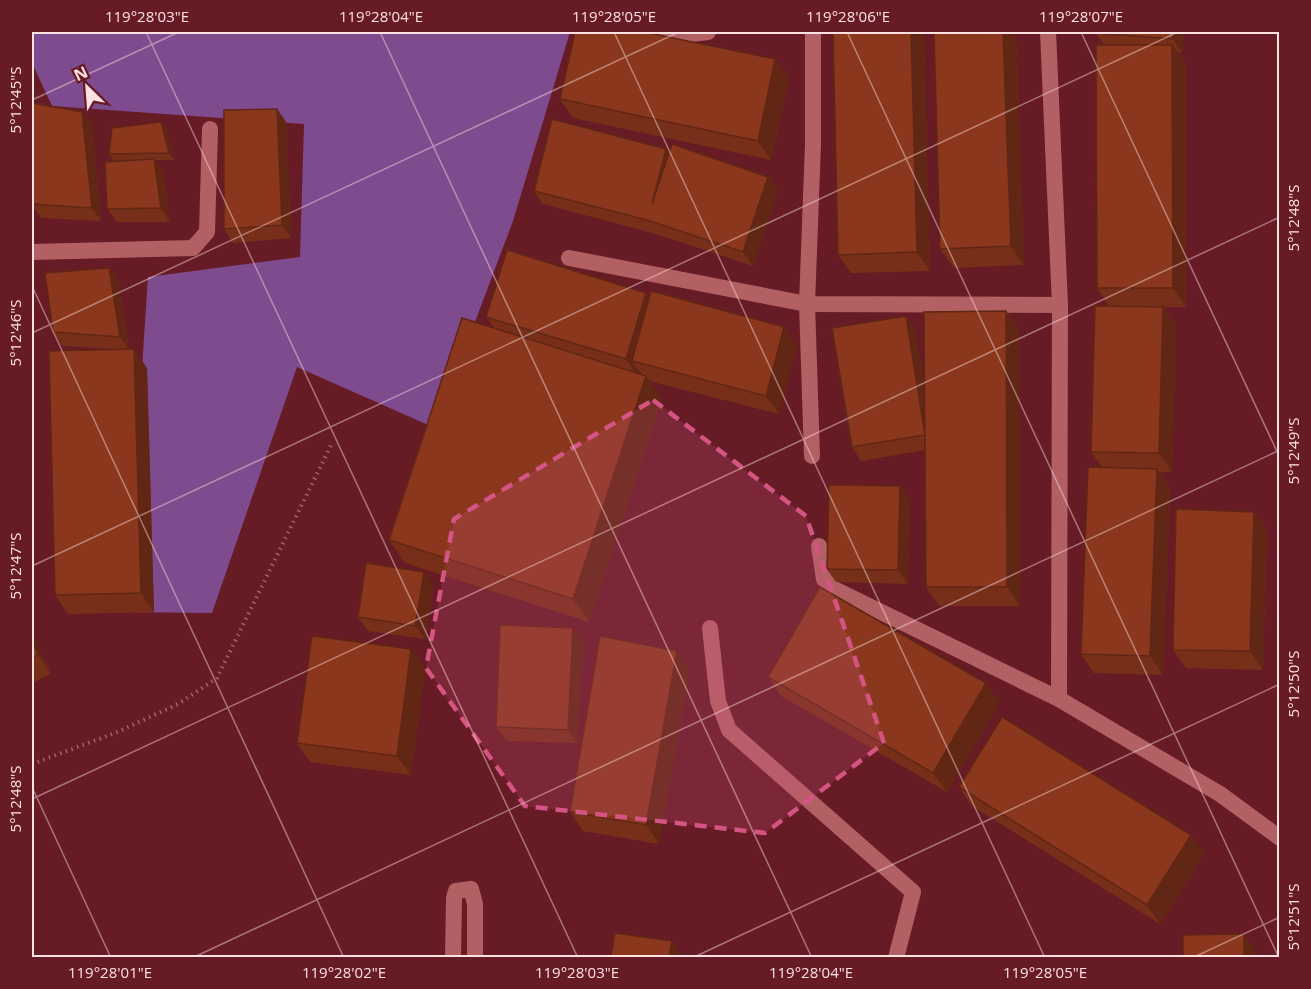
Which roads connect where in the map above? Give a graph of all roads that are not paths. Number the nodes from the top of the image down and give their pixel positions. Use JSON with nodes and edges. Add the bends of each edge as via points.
{"nodes":[{"id":1,"x":708,"y":32,"type":"edge"},
{"id":2,"x":813,"y":32,"type":"edge"},
{"id":3,"x":1048,"y":32,"type":"edge"},
{"id":4,"x":658,"y":38,"type":"edge"},
{"id":5,"x":210,"y":129,"type":"dead end"},
{"id":6,"x":32,"y":252,"type":"edge"},
{"id":7,"x":569,"y":258,"type":"dead end"},
{"id":8,"x":807,"y":304,"type":"junction"},
{"id":9,"x":1060,"y":305,"type":"junction"},
{"id":10,"x":812,"y":456,"type":"dead end"},
{"id":11,"x":819,"y":546,"type":"dead end"},
{"id":12,"x":710,"y":628,"type":"dead end"},
{"id":13,"x":1059,"y":699,"type":"junction"},
{"id":14,"x":1280,"y":838,"type":"edge"},
{"id":15,"x":453,"y":957,"type":"edge"},
{"id":16,"x":475,"y":957,"type":"edge"},
{"id":17,"x":896,"y":957,"type":"edge"}],
"edges":[{"from":1,"to":4,"type":"street"},
{"from":2,"to":8,"type":"street"},
{"from":3,"to":9,"type":"street"},
{"from":5,"to":6,"type":"street","via":[[207,232],[193,248]]},
{"from":7,"to":8,"type":"street"},
{"from":8,"to":9,"type":"street"},
{"from":8,"to":10,"type":"street"},
{"from":9,"to":13,"type":"street"},
{"from":11,"to":13,"type":"street","via":[[825,579],[834,590]]},
{"from":12,"to":17,"type":"street","via":[[718,701],[729,730],[913,892]]},
{"from":13,"to":14,"type":"street","via":[[1211,788]]},
{"from":15,"to":16,"type":"street","via":[[454,898],[456,891],[465,888],[471,889],[475,904]]}]}
